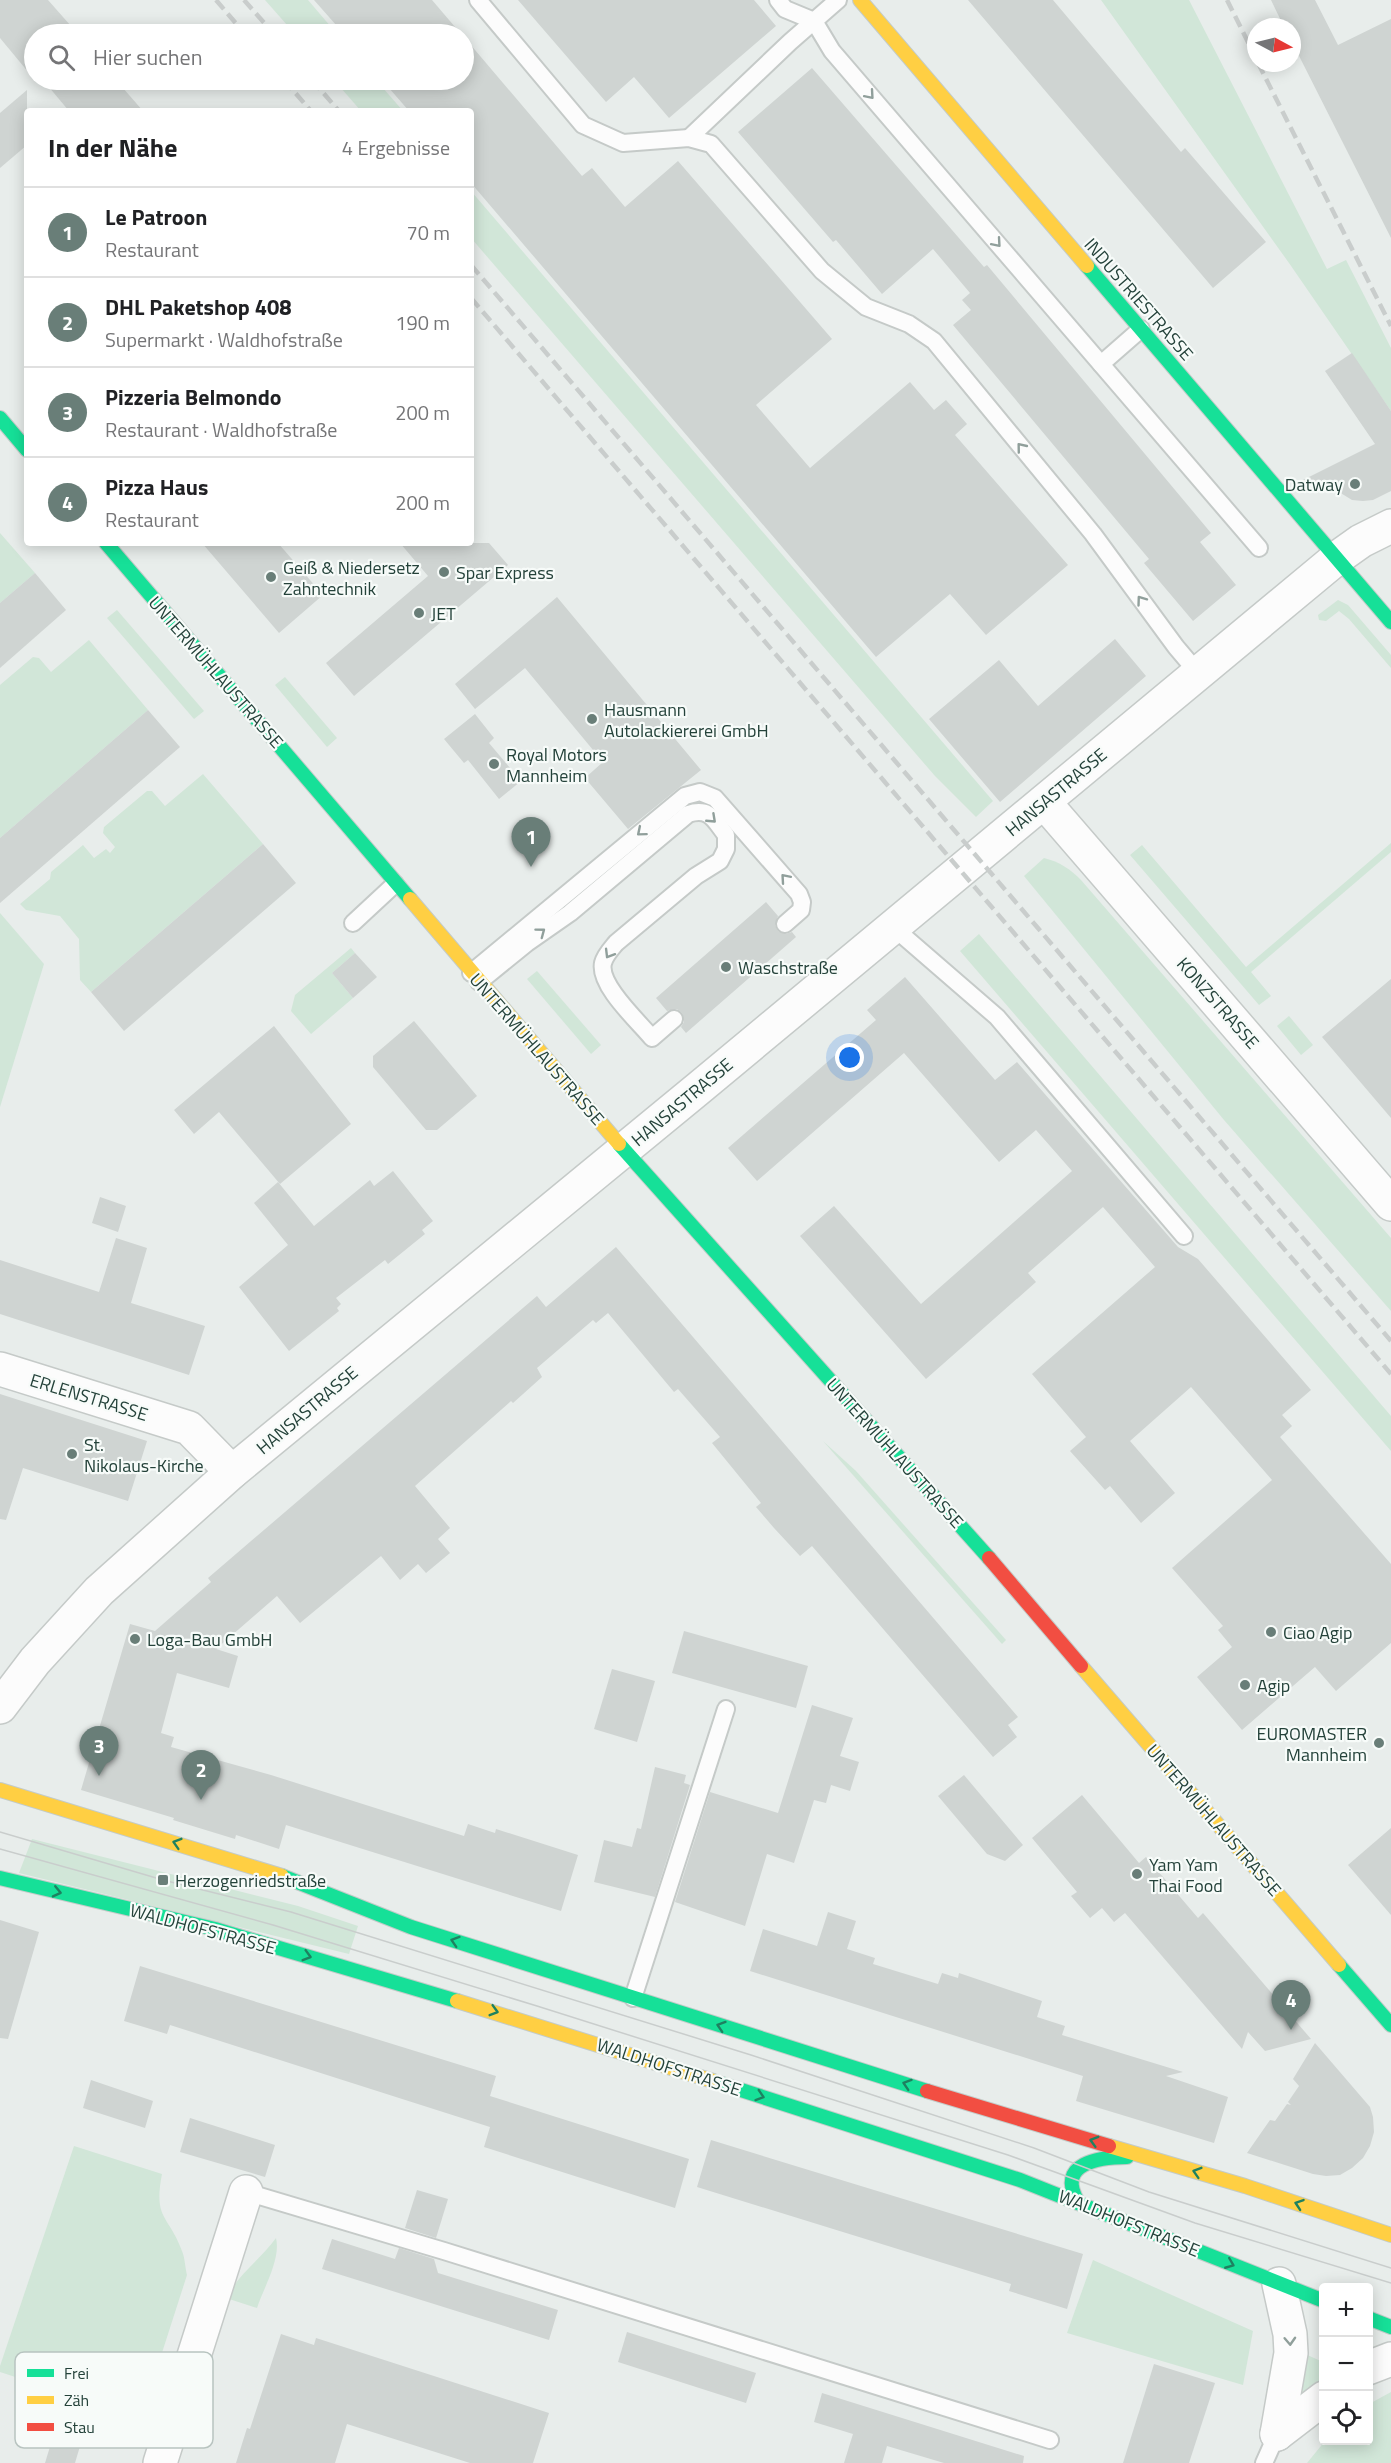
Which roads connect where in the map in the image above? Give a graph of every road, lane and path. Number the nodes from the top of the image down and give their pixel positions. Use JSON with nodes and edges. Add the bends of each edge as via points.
{"nodes":[{"id":1,"x":478,"y":0,"type":"edge"},
{"id":2,"x":778,"y":0,"type":"edge"},
{"id":3,"x":838,"y":0,"type":"edge"},
{"id":4,"x":860,"y":0,"type":"edge"},
{"id":5,"x":814,"y":21,"type":"junction"},
{"id":6,"x":689,"y":138,"type":"junction"},
{"id":7,"x":1141,"y":329,"type":"junction"},
{"id":8,"x":1101,"y":364,"type":"junction"},
{"id":9,"x":0,"y":418,"type":"edge"},
{"id":10,"x":24,"y":446,"type":"edge"},
{"id":11,"x":1391,"y":526,"type":"edge"},
{"id":12,"x":109,"y":546,"type":"edge"},
{"id":13,"x":1259,"y":548,"type":"dead end"},
{"id":14,"x":1337,"y":558,"type":"junction"},
{"id":15,"x":1391,"y":622,"type":"edge"},
{"id":16,"x":1198,"y":673,"type":"junction"},
{"id":17,"x":1044,"y":802,"type":"junction"},
{"id":18,"x":395,"y":884,"type":"junction"},
{"id":19,"x":353,"y":922,"type":"dead end"},
{"id":20,"x":785,"y":924,"type":"dead end"},
{"id":21,"x":893,"y":927,"type":"junction"},
{"id":22,"x":475,"y":977,"type":"junction"},
{"id":23,"x":674,"y":1020,"type":"dead end"},
{"id":24,"x":624,"y":1150,"type":"junction"},
{"id":25,"x":1391,"y":1204,"type":"edge"},
{"id":26,"x":1184,"y":1236,"type":"dead end"},
{"id":27,"x":0,"y":1369,"type":"edge"},
{"id":28,"x":232,"y":1472,"type":"junction"},
{"id":29,"x":0,"y":1707,"type":"edge"},
{"id":30,"x":726,"y":1709,"type":"dead end"},
{"id":31,"x":0,"y":1790,"type":"edge"},
{"id":32,"x":0,"y":1878,"type":"edge"},
{"id":33,"x":633,"y":1998,"type":"junction"},
{"id":34,"x":1391,"y":2025,"type":"edge"},
{"id":35,"x":1150,"y":2157,"type":"junction"},
{"id":36,"x":246,"y":2193,"type":"joint"},
{"id":37,"x":1078,"y":2202,"type":"junction"},
{"id":38,"x":1377,"y":2216,"type":"dead end"},
{"id":39,"x":1353,"y":2222,"type":"junction"},
{"id":40,"x":1391,"y":2235,"type":"edge"},
{"id":41,"x":1279,"y":2284,"type":"junction"},
{"id":42,"x":1319,"y":2299,"type":"edge"},
{"id":43,"x":1373,"y":2320,"type":"edge"},
{"id":44,"x":1391,"y":2327,"type":"edge"},
{"id":45,"x":195,"y":2352,"type":"edge"},
{"id":46,"x":1391,"y":2359,"type":"edge"},
{"id":47,"x":1373,"y":2366,"type":"edge"},
{"id":48,"x":1319,"y":2402,"type":"edge"},
{"id":49,"x":1050,"y":2440,"type":"dead end"},
{"id":50,"x":165,"y":2448,"type":"edge"},
{"id":51,"x":1270,"y":2448,"type":"edge"},
{"id":52,"x":160,"y":2463,"type":"edge"}],
"edges":[{"from":1,"to":6,"type":"lane","via":[[583,125],[623,143]]},
{"from":2,"to":5,"type":"lane","via":[[785,9]]},
{"from":3,"to":5,"type":"lane"},
{"from":4,"to":7,"type":"street","name":"INDUSTRIESTRASSE"},
{"from":5,"to":6,"type":"lane"},
{"from":5,"to":8,"type":"lane","one_way":true,"via":[[832,51]]},
{"from":16,"to":6,"type":"lane","one_way":true,"via":[[1093,534],[934,341],[909,324],[866,307],[840,286],[822,271],[711,144]]},
{"from":7,"to":8,"type":"lane"},
{"from":7,"to":14,"type":"street","name":"INDUSTRIESTRASSE"},
{"from":8,"to":13,"type":"lane"},
{"from":9,"to":10,"type":"street"},
{"from":11,"to":14,"type":"street","name":"HANSASTRASSE"},
{"from":12,"to":18,"type":"street","name":"UNTERMÜHLAUSTRASSE"},
{"from":14,"to":15,"type":"street","name":"INDUSTRIESTRASSE"},
{"from":14,"to":16,"type":"street","name":"HANSASTRASSE"},
{"from":16,"to":17,"type":"street","name":"HANSASTRASSE"},
{"from":17,"to":21,"type":"street","name":"HANSASTRASSE"},
{"from":17,"to":25,"type":"street","name":"KONZSTRASSE"},
{"from":18,"to":19,"type":"lane"},
{"from":18,"to":22,"type":"street","name":"UNTERMÜHLAUSTRASSE"},
{"from":20,"to":22,"type":"lane","one_way":true,"via":[[801,910],[799,894],[715,798],[700,792],[685,796]]},
{"from":21,"to":24,"type":"street","name":"HANSASTRASSE"},
{"from":21,"to":26,"type":"lane","via":[[997,1017]]},
{"from":22,"to":23,"type":"lane","one_way":true,"via":[[570,913],[688,814],[699,810],[710,815],[726,835],[726,849],[720,861],[696,876],[616,943],[603,965],[603,976],[610,989],[652,1038]]},
{"from":22,"to":24,"type":"street","name":"UNTERMÜHLAUSTRASSE"},
{"from":24,"to":28,"type":"street","name":"HANSASTRASSE"},
{"from":24,"to":34,"type":"street","name":"UNTERMÜHLAUSTRASSE","via":[[986,1555]]},
{"from":27,"to":28,"type":"street","name":"ERLENSTRASSE","via":[[189,1428]]},
{"from":28,"to":29,"type":"street","name":"HANSASTRASSE","via":[[99,1592],[35,1661]]},
{"from":30,"to":33,"type":"lane"},
{"from":33,"to":31,"type":"street","one_way":true,"via":[[411,1927],[311,1886],[233,1860]]},
{"from":32,"to":37,"type":"street","name":"WALDHOFSTRASSE","one_way":true,"via":[[215,1929],[501,2013]]},
{"from":35,"to":33,"type":"street","one_way":true},
{"from":35,"to":37,"type":"street","via":[[1097,2158],[1086,2162],[1077,2169],[1073,2180]]},
{"from":39,"to":35,"type":"street","one_way":true},
{"from":36,"to":45,"type":"street"},
{"from":36,"to":49,"type":"lane"},
{"from":37,"to":41,"type":"street","name":"WALDHOFSTRASSE","one_way":true},
{"from":38,"to":39,"type":"street"},
{"from":39,"to":40,"type":"street"},
{"from":41,"to":42,"type":"street","name":"WALDHOFSTRASSE"},
{"from":41,"to":51,"type":"street","one_way":true,"via":[[1291,2354]]},
{"from":43,"to":44,"type":"street"},
{"from":46,"to":47,"type":"street"},
{"from":48,"to":51,"type":"street"},
{"from":50,"to":52,"type":"street"}]}
